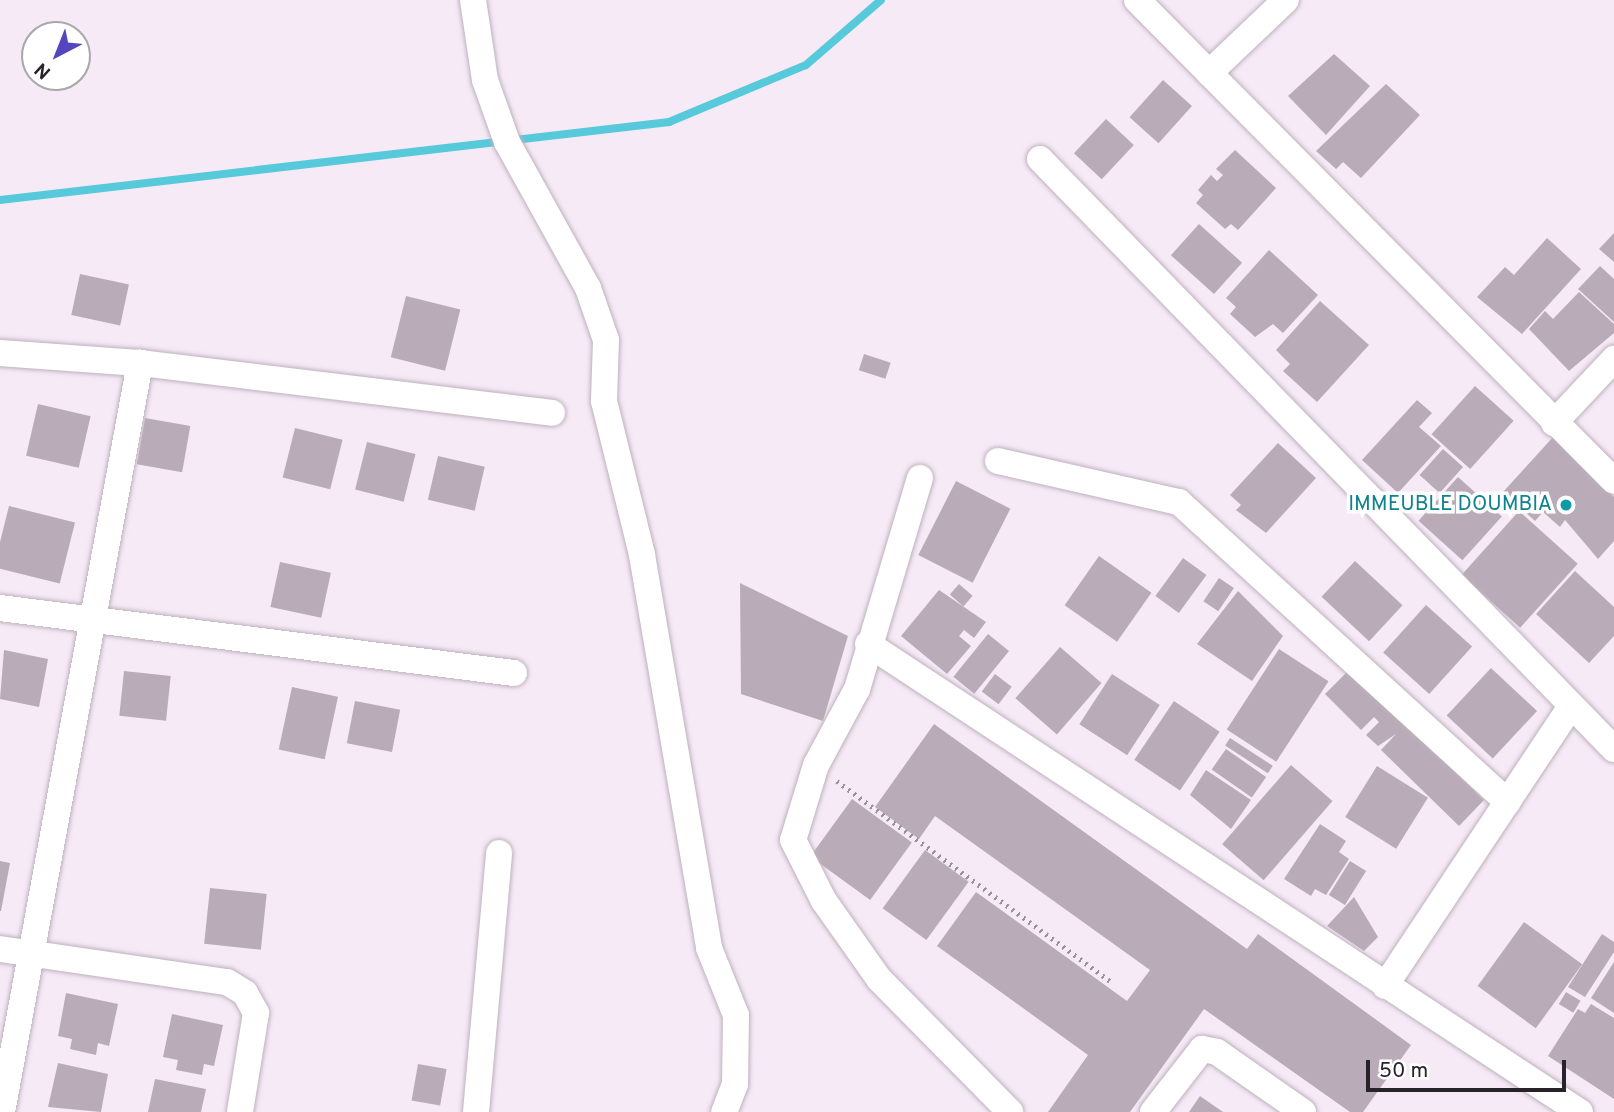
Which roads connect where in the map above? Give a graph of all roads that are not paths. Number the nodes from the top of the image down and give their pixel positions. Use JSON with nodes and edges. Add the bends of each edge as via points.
{"nodes":[{"id":1,"x":473,"y":0,"type":"edge"},
{"id":2,"x":1138,"y":0,"type":"edge"},
{"id":3,"x":1286,"y":0,"type":"edge"},
{"id":4,"x":1209,"y":73,"type":"junction"},
{"id":5,"x":1040,"y":159,"type":"dead end"},
{"id":6,"x":0,"y":353,"type":"edge"},
{"id":7,"x":1614,"y":359,"type":"edge"},
{"id":8,"x":140,"y":363,"type":"junction"},
{"id":9,"x":552,"y":413,"type":"dead end"},
{"id":10,"x":1554,"y":423,"type":"junction"},
{"id":11,"x":998,"y":461,"type":"dead end"},
{"id":12,"x":920,"y":478,"type":"dead end"},
{"id":13,"x":1614,"y":481,"type":"edge"},
{"id":14,"x":0,"y":608,"type":"edge"},
{"id":15,"x":96,"y":620,"type":"junction"},
{"id":16,"x":868,"y":644,"type":"junction"},
{"id":17,"x":514,"y":673,"type":"dead end"},
{"id":18,"x":1571,"y":706,"type":"junction"},
{"id":19,"x":1614,"y":749,"type":"edge"},
{"id":20,"x":1508,"y":802,"type":"junction"},
{"id":21,"x":499,"y":853,"type":"dead end"},
{"id":22,"x":0,"y":949,"type":"edge"},
{"id":23,"x":32,"y":953,"type":"junction"},
{"id":24,"x":1385,"y":986,"type":"junction"},
{"id":25,"x":2,"y":1112,"type":"edge"},
{"id":26,"x":240,"y":1112,"type":"edge"},
{"id":27,"x":476,"y":1112,"type":"edge"},
{"id":28,"x":724,"y":1112,"type":"edge"},
{"id":29,"x":1010,"y":1112,"type":"edge"},
{"id":30,"x":1153,"y":1112,"type":"edge"},
{"id":31,"x":1303,"y":1112,"type":"edge"},
{"id":32,"x":1580,"y":1112,"type":"edge"}],
"edges":[{"from":1,"to":28,"type":"street","via":[[485,79],[507,142],[588,288],[606,340],[604,401],[642,555],[709,948],[736,1015],[734,1084]]},
{"from":2,"to":4,"type":"street"},
{"from":3,"to":4,"type":"street"},
{"from":4,"to":10,"type":"street"},
{"from":5,"to":18,"type":"street"},
{"from":6,"to":8,"type":"street"},
{"from":7,"to":10,"type":"street"},
{"from":8,"to":9,"type":"street"},
{"from":8,"to":15,"type":"street"},
{"from":10,"to":13,"type":"street"},
{"from":11,"to":20,"type":"street","via":[[1179,502]]},
{"from":12,"to":16,"type":"street"},
{"from":14,"to":15,"type":"street"},
{"from":15,"to":17,"type":"street"},
{"from":15,"to":23,"type":"street"},
{"from":16,"to":24,"type":"street"},
{"from":16,"to":29,"type":"street","via":[[857,690],[816,765],[794,824],[800,860],[879,979]]},
{"from":18,"to":19,"type":"street"},
{"from":18,"to":20,"type":"street"},
{"from":20,"to":24,"type":"street"},
{"from":21,"to":27,"type":"street"},
{"from":22,"to":23,"type":"street"},
{"from":23,"to":25,"type":"street"},
{"from":23,"to":26,"type":"street","via":[[227,982],[244,993],[256,1013]]},
{"from":24,"to":32,"type":"street"},
{"from":30,"to":31,"type":"street","via":[[1202,1049],[1217,1052]]}]}
